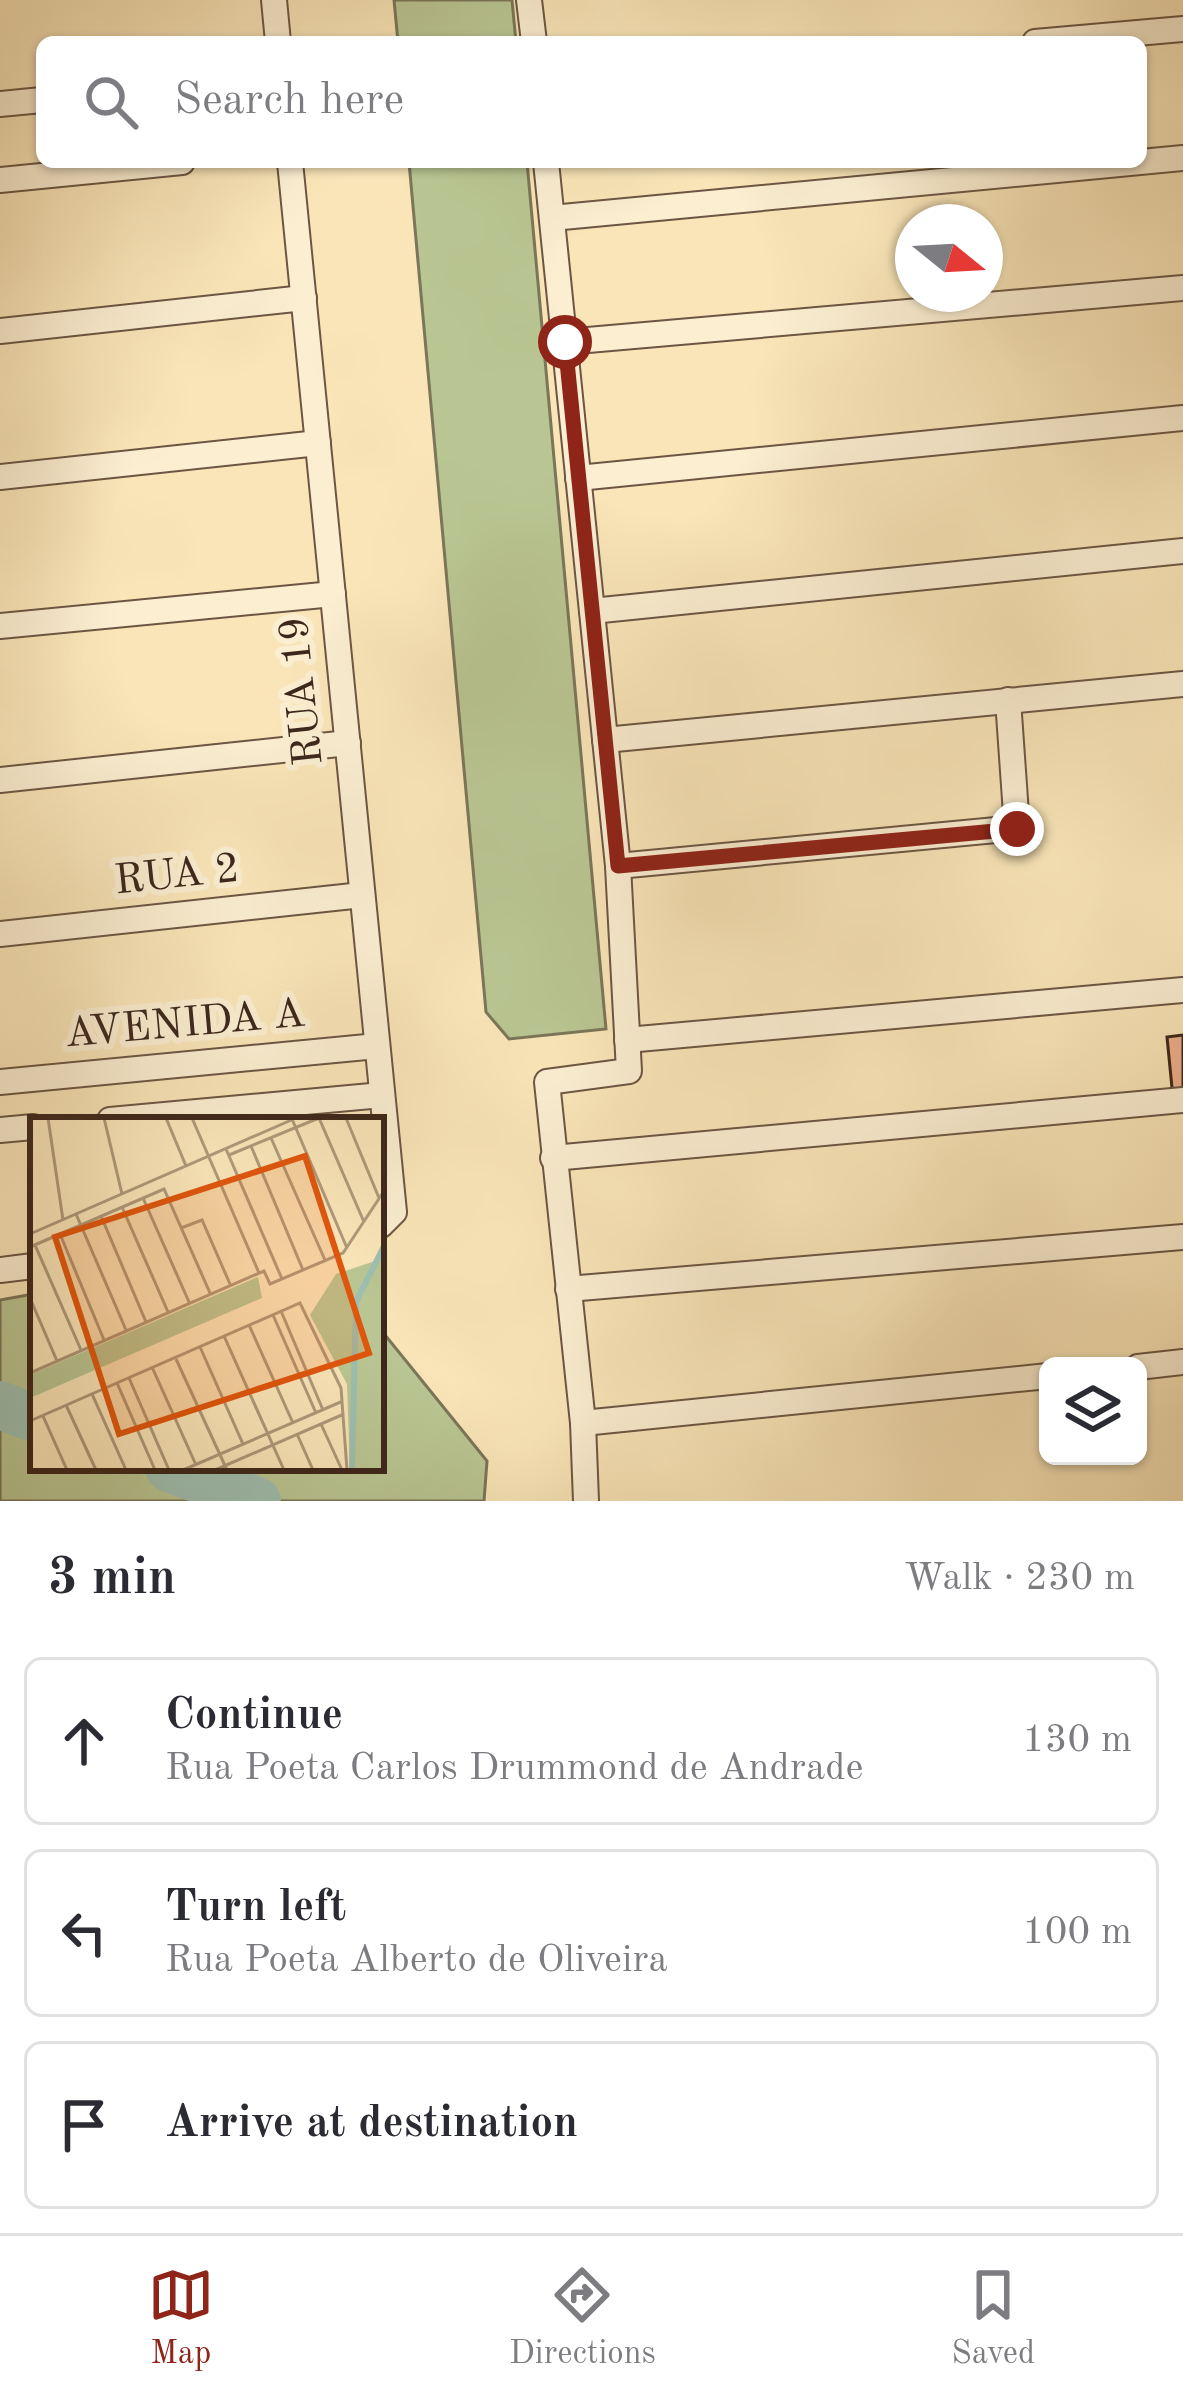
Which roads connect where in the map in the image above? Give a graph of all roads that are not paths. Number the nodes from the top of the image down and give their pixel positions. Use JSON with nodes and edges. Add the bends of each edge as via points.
{"nodes":[{"id":1,"x":274,"y":0,"type":"edge"},
{"id":2,"x":530,"y":0,"type":"edge"},
{"id":3,"x":1183,"y":29,"type":"edge"},
{"id":4,"x":277,"y":36,"type":"edge"},
{"id":5,"x":533,"y":36,"type":"edge"},
{"id":6,"x":1103,"y":36,"type":"edge"},
{"id":7,"x":36,"y":101,"type":"edge"},
{"id":8,"x":0,"y":104,"type":"edge"},
{"id":9,"x":1183,"y":158,"type":"edge"},
{"id":10,"x":1147,"y":161,"type":"edge"},
{"id":11,"x":118,"y":168,"type":"edge"},
{"id":12,"x":291,"y":168,"type":"edge"},
{"id":13,"x":547,"y":168,"type":"edge"},
{"id":14,"x":1078,"y":168,"type":"edge"},
{"id":15,"x":0,"y":179,"type":"edge"},
{"id":16,"x":552,"y":218,"type":"junction"},
{"id":17,"x":1183,"y":288,"type":"edge"},
{"id":18,"x":304,"y":298,"type":"junction"},
{"id":19,"x":0,"y":331,"type":"edge"},
{"id":20,"x":565,"y":342,"type":"junction"},
{"id":21,"x":1183,"y":418,"type":"edge"},
{"id":22,"x":318,"y":442,"type":"junction"},
{"id":23,"x":0,"y":477,"type":"edge"},
{"id":24,"x":578,"y":478,"type":"junction"},
{"id":25,"x":1183,"y":551,"type":"edge"},
{"id":26,"x":333,"y":594,"type":"junction"},
{"id":27,"x":592,"y":611,"type":"junction"},
{"id":28,"x":0,"y":626,"type":"edge"},
{"id":29,"x":1183,"y":684,"type":"edge"},
{"id":30,"x":1008,"y":700,"type":"junction"},
{"id":31,"x":605,"y":740,"type":"junction"},
{"id":32,"x":348,"y":743,"type":"junction"},
{"id":33,"x":0,"y":780,"type":"edge"},
{"id":34,"x":618,"y":866,"type":"junction"},
{"id":35,"x":362,"y":895,"type":"junction"},
{"id":36,"x":0,"y":934,"type":"edge"},
{"id":37,"x":1183,"y":990,"type":"edge"},
{"id":38,"x":627,"y":1040,"type":"junction"},
{"id":39,"x":377,"y":1046,"type":"junction"},
{"id":40,"x":0,"y":1082,"type":"edge"},
{"id":41,"x":382,"y":1095,"type":"junction"},
{"id":42,"x":1183,"y":1100,"type":"edge"},
{"id":43,"x":143,"y":1117,"type":"edge"},
{"id":44,"x":383,"y":1117,"type":"edge"},
{"id":45,"x":30,"y":1127,"type":"edge"},
{"id":46,"x":0,"y":1130,"type":"edge"},
{"id":47,"x":384,"y":1145,"type":"edge"},
{"id":48,"x":553,"y":1158,"type":"junction"},
{"id":49,"x":387,"y":1219,"type":"edge"},
{"id":50,"x":1183,"y":1237,"type":"edge"},
{"id":51,"x":30,"y":1266,"type":"edge"},
{"id":52,"x":0,"y":1270,"type":"edge"},
{"id":53,"x":568,"y":1289,"type":"junction"},
{"id":54,"x":1183,"y":1362,"type":"edge"},
{"id":55,"x":1147,"y":1366,"type":"edge"},
{"id":56,"x":1039,"y":1377,"type":"edge"},
{"id":57,"x":583,"y":1423,"type":"junction"},
{"id":58,"x":586,"y":1501,"type":"edge"}],
"edges":[{"from":1,"to":4,"type":"street"},
{"from":2,"to":5,"type":"street"},
{"from":3,"to":6,"type":"street"},
{"from":7,"to":8,"type":"street"},
{"from":9,"to":10,"type":"street"},
{"from":11,"to":15,"type":"street"},
{"from":12,"to":18,"type":"street","name":"RUA 19"},
{"from":13,"to":16,"type":"street"},
{"from":14,"to":16,"type":"street"},
{"from":16,"to":20,"type":"street"},
{"from":17,"to":20,"type":"street"},
{"from":18,"to":19,"type":"street"},
{"from":18,"to":22,"type":"street","name":"RUA 19"},
{"from":20,"to":24,"type":"street"},
{"from":21,"to":24,"type":"street"},
{"from":22,"to":23,"type":"street"},
{"from":22,"to":26,"type":"street","name":"RUA 19"},
{"from":24,"to":27,"type":"street"},
{"from":25,"to":27,"type":"street"},
{"from":26,"to":28,"type":"street"},
{"from":26,"to":32,"type":"street","name":"RUA 19"},
{"from":27,"to":31,"type":"street"},
{"from":29,"to":30,"type":"street"},
{"from":30,"to":31,"type":"street"},
{"from":30,"to":34,"type":"street","via":[[1017,829]]},
{"from":31,"to":34,"type":"street"},
{"from":32,"to":33,"type":"street"},
{"from":32,"to":35,"type":"street","name":"RUA 19"},
{"from":34,"to":38,"type":"street"},
{"from":35,"to":36,"type":"street","name":"RUA 2"},
{"from":35,"to":39,"type":"street","name":"RUA 19"},
{"from":37,"to":38,"type":"street"},
{"from":38,"to":48,"type":"street","via":[[629,1071],[547,1082]]},
{"from":39,"to":40,"type":"street","name":"AVENIDA A"},
{"from":39,"to":41,"type":"street","name":"RUA 19"},
{"from":41,"to":43,"type":"street","name":"AVENIDA A"},
{"from":41,"to":44,"type":"street","name":"RUA 19"},
{"from":42,"to":48,"type":"street"},
{"from":45,"to":46,"type":"street"},
{"from":47,"to":49,"type":"street","name":"RUA 19"},
{"from":48,"to":53,"type":"street"},
{"from":50,"to":53,"type":"street"},
{"from":51,"to":52,"type":"street"},
{"from":53,"to":57,"type":"street"},
{"from":54,"to":55,"type":"street"},
{"from":56,"to":57,"type":"street"},
{"from":57,"to":58,"type":"street"}]}
